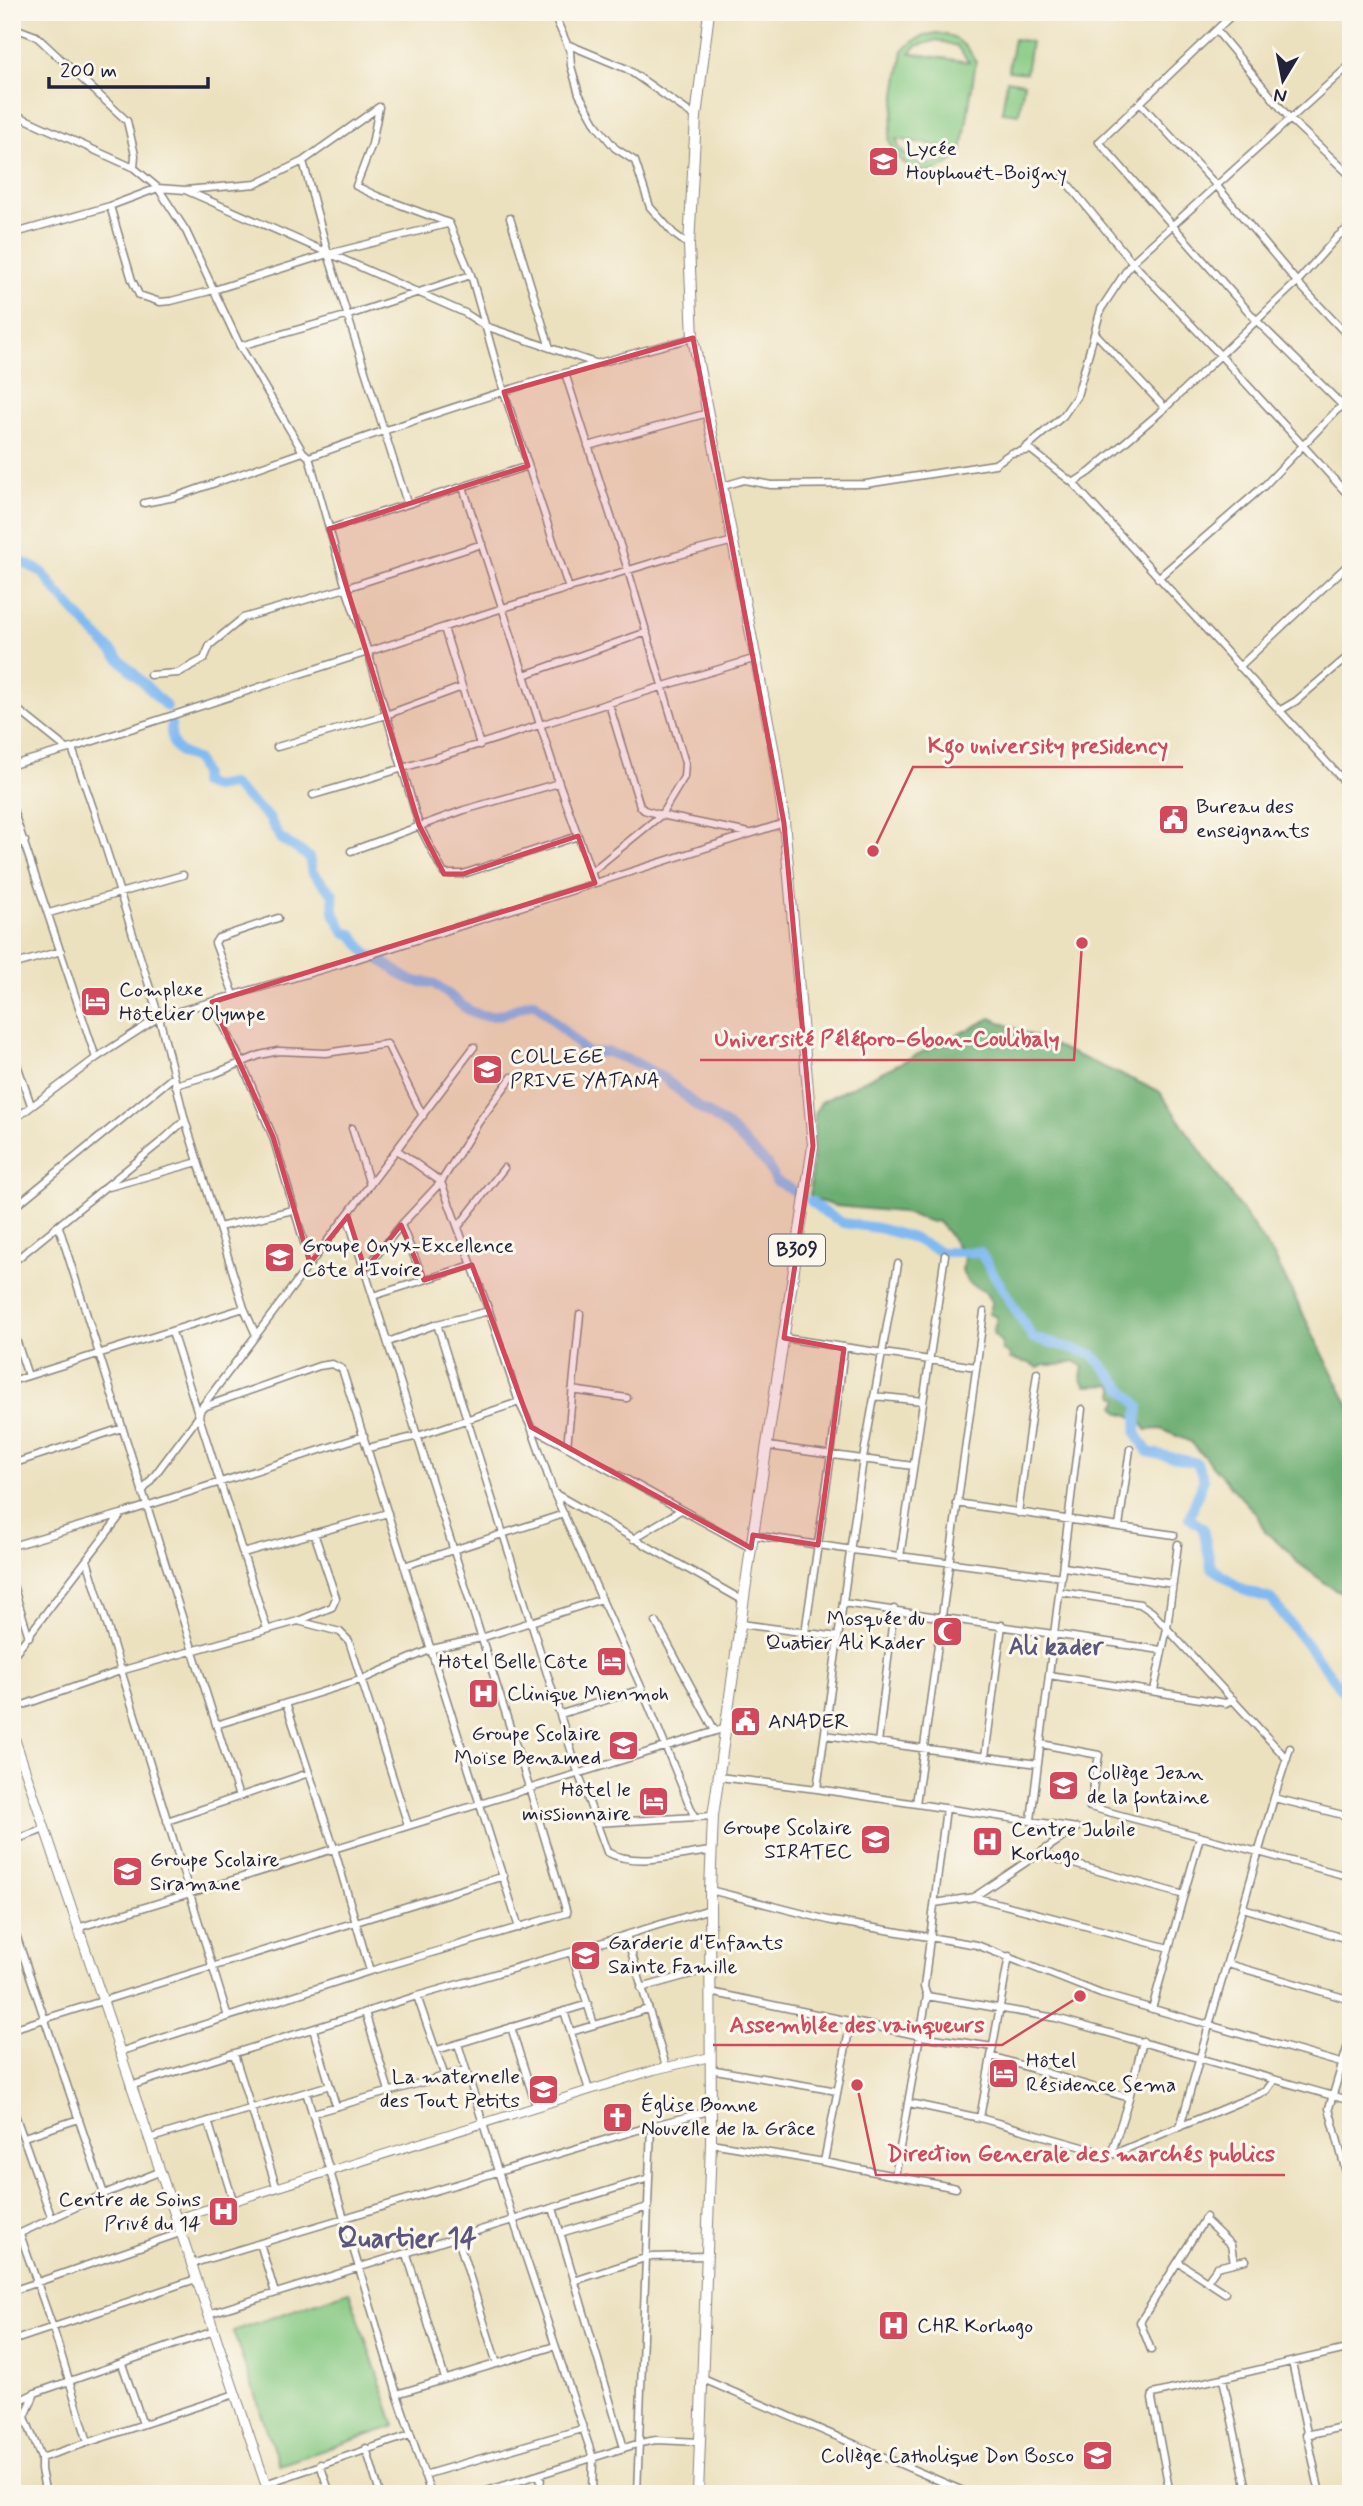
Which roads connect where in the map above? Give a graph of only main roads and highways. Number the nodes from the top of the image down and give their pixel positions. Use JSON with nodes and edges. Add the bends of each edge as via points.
{"nodes":[{"id":1,"x":709,"y":12,"type":"edge"},
{"id":2,"x":12,"y":1731,"type":"edge"},
{"id":3,"x":267,"y":2489,"type":"edge"},
{"id":4,"x":698,"y":2494,"type":"edge"}],
"edges":[{"from":1,"to":4,"type":"main road","number":"B309","via":[[696,117],[690,245],[693,338],[757,658],[784,823],[813,1146],[721,1729],[713,1816],[711,2143]]},
{"from":2,"to":3,"type":"main road"}]}
